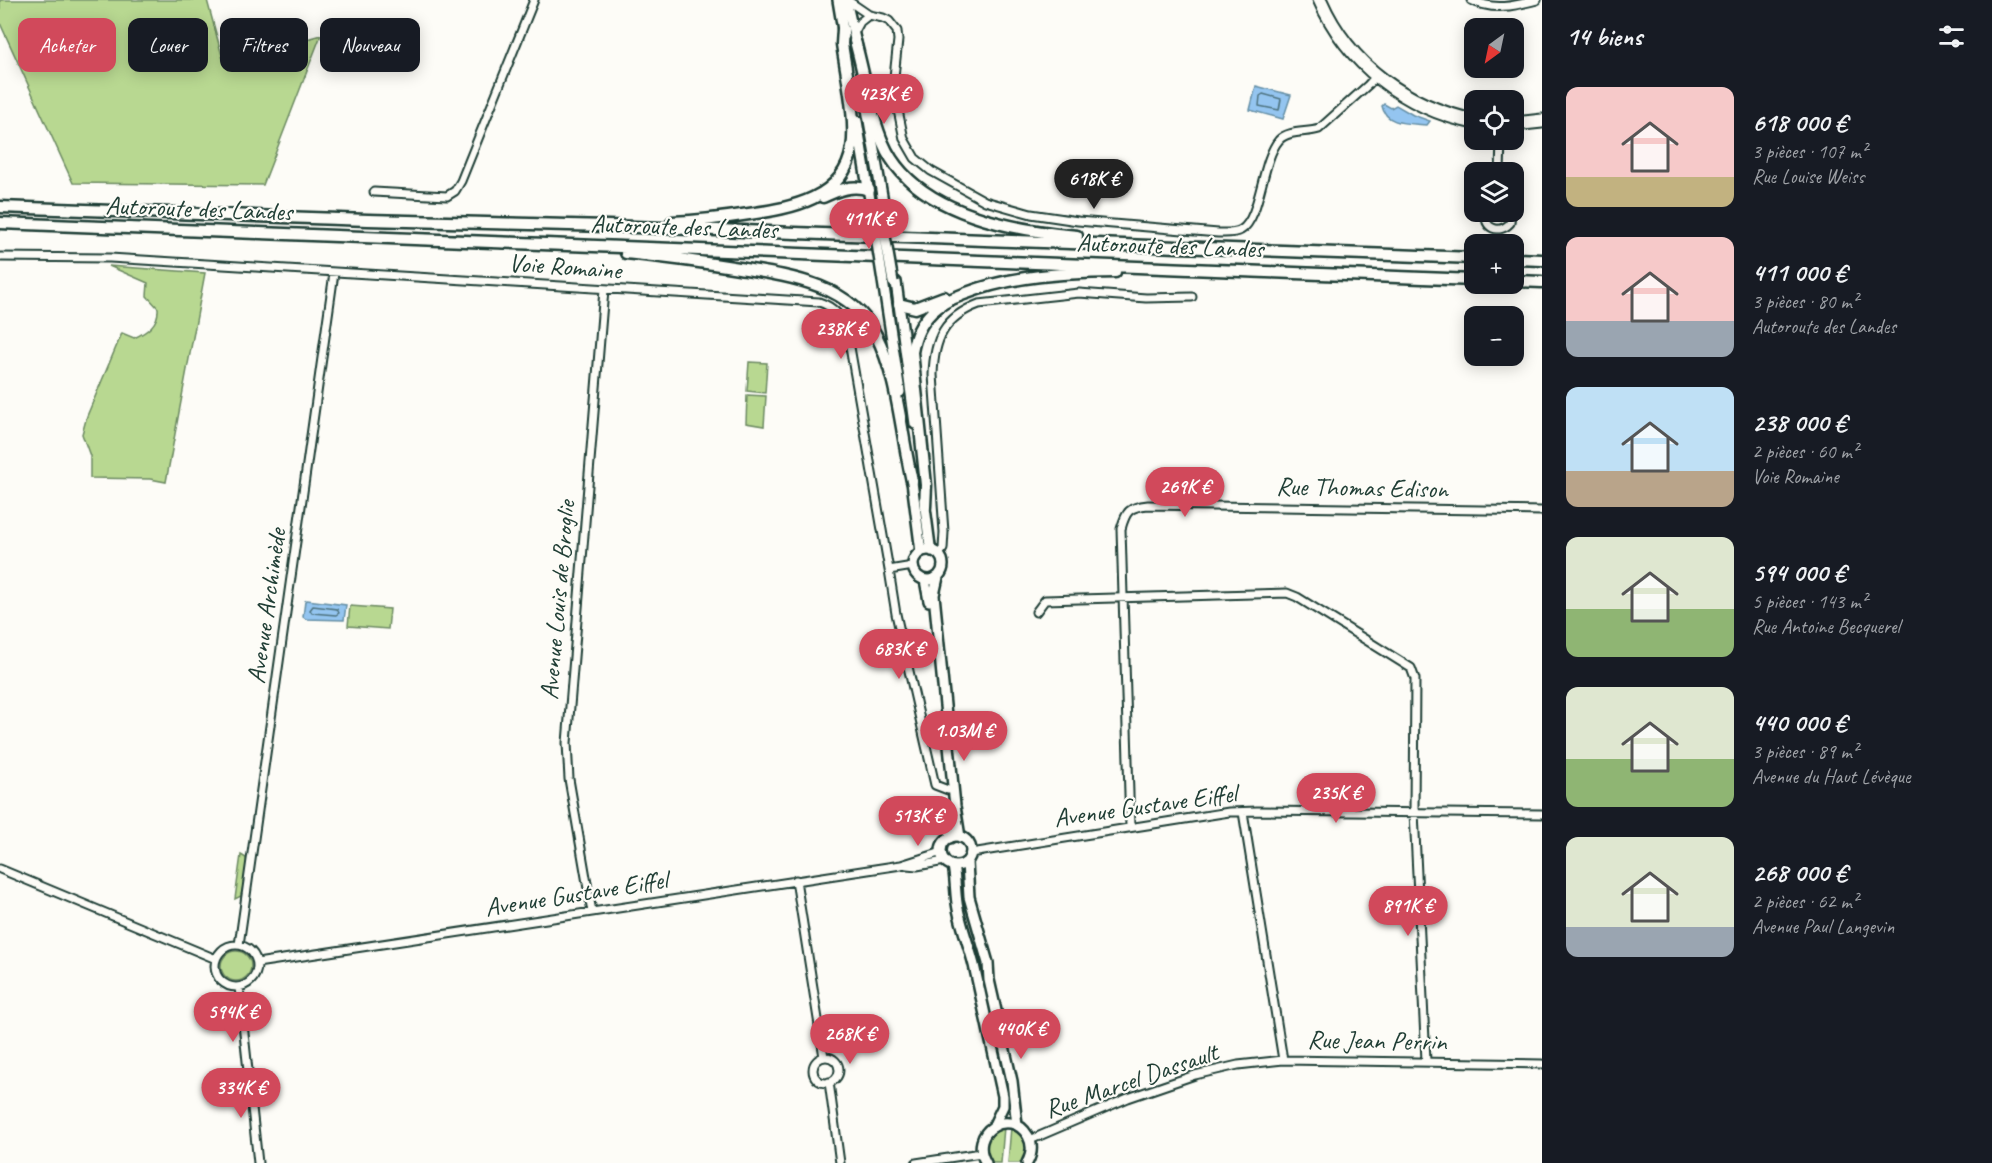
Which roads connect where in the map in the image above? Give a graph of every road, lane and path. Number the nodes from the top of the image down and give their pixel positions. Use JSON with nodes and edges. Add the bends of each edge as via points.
{"nodes":[{"id":1,"x":534,"y":0,"type":"edge"},
{"id":2,"x":838,"y":0,"type":"edge"},
{"id":3,"x":847,"y":0,"type":"edge"},
{"id":4,"x":1317,"y":0,"type":"edge"},
{"id":5,"x":1323,"y":0,"type":"edge"},
{"id":6,"x":1472,"y":0,"type":"edge"},
{"id":7,"x":1537,"y":0,"type":"edge"},
{"id":8,"x":868,"y":15,"type":"junction"},
{"id":9,"x":851,"y":35,"type":"junction"},
{"id":10,"x":1376,"y":76,"type":"junction"},
{"id":11,"x":1464,"y":115,"type":"edge"},
{"id":12,"x":1542,"y":118,"type":"edge"},
{"id":13,"x":1524,"y":120,"type":"edge"},
{"id":14,"x":1464,"y":122,"type":"edge"},
{"id":15,"x":1542,"y":124,"type":"edge"},
{"id":16,"x":1524,"y":126,"type":"edge"},
{"id":17,"x":374,"y":192,"type":"dead end"},
{"id":18,"x":869,"y":193,"type":"junction"},
{"id":19,"x":802,"y":204,"type":"junction"},
{"id":20,"x":0,"y":207,"type":"edge"},
{"id":21,"x":878,"y":213,"type":"junction"},
{"id":22,"x":1486,"y":222,"type":"edge"},
{"id":23,"x":1510,"y":222,"type":"edge"},
{"id":24,"x":0,"y":223,"type":"edge"},
{"id":25,"x":608,"y":226,"type":"junction"},
{"id":26,"x":560,"y":244,"type":"junction"},
{"id":27,"x":1251,"y":249,"type":"junction"},
{"id":28,"x":0,"y":257,"type":"edge"},
{"id":29,"x":1464,"y":258,"type":"edge"},
{"id":30,"x":1524,"y":259,"type":"edge"},
{"id":31,"x":1542,"y":260,"type":"edge"},
{"id":32,"x":334,"y":273,"type":"junction"},
{"id":33,"x":1339,"y":274,"type":"junction"},
{"id":34,"x":1464,"y":280,"type":"edge"},
{"id":35,"x":1524,"y":281,"type":"edge"},
{"id":36,"x":890,"y":282,"type":"junction"},
{"id":37,"x":1542,"y":282,"type":"edge"},
{"id":38,"x":988,"y":284,"type":"junction"},
{"id":39,"x":604,"y":290,"type":"junction"},
{"id":40,"x":1192,"y":297,"type":"dead end"},
{"id":41,"x":899,"y":301,"type":"junction"},
{"id":42,"x":912,"y":481,"type":"junction"},
{"id":43,"x":926,"y":507,"type":"junction"},
{"id":44,"x":1542,"y":511,"type":"edge"},
{"id":45,"x":921,"y":552,"type":"junction"},
{"id":46,"x":935,"y":552,"type":"junction"},
{"id":47,"x":913,"y":566,"type":"junction"},
{"id":48,"x":889,"y":570,"type":"junction"},
{"id":49,"x":938,"y":577,"type":"junction"},
{"id":50,"x":925,"y":580,"type":"junction"},
{"id":51,"x":1123,"y":598,"type":"junction"},
{"id":52,"x":1036,"y":612,"type":"dead end"},
{"id":53,"x":948,"y":790,"type":"junction"},
{"id":54,"x":1243,"y":812,"type":"junction"},
{"id":55,"x":1414,"y":812,"type":"junction"},
{"id":56,"x":1542,"y":814,"type":"edge"},
{"id":57,"x":1130,"y":827,"type":"junction"},
{"id":58,"x":955,"y":837,"type":"junction"},
{"id":59,"x":969,"y":857,"type":"junction"},
{"id":60,"x":947,"y":860,"type":"junction"},
{"id":61,"x":0,"y":869,"type":"edge"},
{"id":62,"x":796,"y":880,"type":"junction"},
{"id":63,"x":592,"y":912,"type":"junction"},
{"id":64,"x":239,"y":945,"type":"junction"},
{"id":65,"x":216,"y":959,"type":"junction"},
{"id":66,"x":256,"y":963,"type":"junction"},
{"id":67,"x":239,"y":987,"type":"junction"},
{"id":68,"x":824,"y":1057,"type":"junction"},
{"id":69,"x":1283,"y":1060,"type":"junction"},
{"id":70,"x":1426,"y":1061,"type":"junction"},
{"id":71,"x":1542,"y":1064,"type":"edge"},
{"id":72,"x":829,"y":1082,"type":"junction"},
{"id":73,"x":1017,"y":1125,"type":"junction"},
{"id":74,"x":993,"y":1127,"type":"junction"},
{"id":75,"x":1030,"y":1140,"type":"junction"},
{"id":76,"x":981,"y":1153,"type":"junction"},
{"id":77,"x":258,"y":1163,"type":"edge"},
{"id":78,"x":840,"y":1163,"type":"edge"},
{"id":79,"x":916,"y":1163,"type":"edge"},
{"id":80,"x":986,"y":1163,"type":"edge"},
{"id":81,"x":1027,"y":1163,"type":"edge"}],
"edges":[{"from":1,"to":17,"type":"street","via":[[455,191],[447,196]]},
{"from":2,"to":9,"type":"main road"},
{"from":3,"to":8,"type":"street"},
{"from":3,"to":9,"type":"main road"},
{"from":4,"to":10,"type":"street","via":[[1339,40],[1354,59]]},
{"from":5,"to":10,"type":"street","via":[[1344,37]]},
{"from":6,"to":7,"type":"street","via":[[1490,7]]},
{"from":8,"to":9,"type":"street"},
{"from":8,"to":10,"type":"street","via":[[890,21],[897,31],[893,86],[904,139],[915,158],[985,201],[1031,214],[1078,221],[1218,233],[1241,230],[1250,220],[1269,156],[1280,140],[1293,133],[1319,129]]},
{"from":9,"to":18,"type":"main road"},
{"from":9,"to":19,"type":"highway","via":[[842,44],[854,133],[850,157],[840,178]]},
{"from":9,"to":21,"type":"main road"},
{"from":9,"to":27,"type":"highway","via":[[878,131],[892,162],[908,179],[939,200],[1011,228]]},
{"from":10,"to":11,"type":"street","via":[[1427,104]]},
{"from":10,"to":14,"type":"street","via":[[1392,92],[1425,110]]},
{"from":12,"to":13,"type":"street"},
{"from":15,"to":16,"type":"street"},
{"from":18,"to":19,"type":"highway","via":[[852,187]]},
{"from":18,"to":21,"type":"main road"},
{"from":19,"to":25,"type":"highway","via":[[726,218],[622,222]]},
{"from":20,"to":25,"type":"highway","name":"Autoroute des Landes"},
{"from":21,"to":36,"type":"main road","bridge":true},
{"from":21,"to":36,"type":"main road","bridge":true},
{"from":22,"to":23,"type":"street","via":[[1499,230]]},
{"from":24,"to":26,"type":"highway","name":"Autoroute des Landes"},
{"from":25,"to":27,"type":"highway","name":"Autoroute des Landes"},
{"from":26,"to":33,"type":"highway","name":"Autoroute des Landes"},
{"from":26,"to":42,"type":"highway","via":[[781,275],[809,282],[845,300],[866,318],[883,351]]},
{"from":27,"to":29,"type":"highway","name":"Autoroute des Landes"},
{"from":28,"to":32,"type":"street","name":"Voie Romaine","via":[[110,258]]},
{"from":30,"to":31,"type":"highway"},
{"from":32,"to":39,"type":"street","name":"Voie Romaine"},
{"from":32,"to":64,"type":"street","name":"Avenue Archimède"},
{"from":33,"to":34,"type":"highway","name":"Autoroute des Landes"},
{"from":33,"to":38,"type":"highway","via":[[1283,277],[1113,272]]},
{"from":35,"to":37,"type":"highway"},
{"from":36,"to":41,"type":"main road"},
{"from":36,"to":42,"type":"main road"},
{"from":38,"to":41,"type":"highway","via":[[915,308]]},
{"from":38,"to":43,"type":"highway","via":[[933,310],[915,336],[913,368]]},
{"from":39,"to":48,"type":"street","name":"Voie Romaine","via":[[819,302],[836,311],[847,330]]},
{"from":39,"to":63,"type":"street","name":"Avenue Louis de Broglie","via":[[567,743],[569,779]]},
{"from":40,"to":46,"type":"street","via":[[1079,293],[990,302],[969,308],[949,322],[934,353],[944,532],[943,549]]},
{"from":41,"to":43,"type":"main road"},
{"from":42,"to":45,"type":"main road"},
{"from":43,"to":46,"type":"main road","via":[[930,546]]},
{"from":44,"to":51,"type":"street","name":"Rue Thomas Edison","via":[[1134,506],[1125,515],[1121,529]]},
{"from":45,"to":46,"type":"main road"},
{"from":45,"to":47,"type":"main road"},
{"from":46,"to":49,"type":"main road","via":[[942,558],[943,568]]},
{"from":47,"to":48,"type":"street"},
{"from":47,"to":50,"type":"main road","via":[[916,575]]},
{"from":48,"to":53,"type":"street","name":"Voie Romaine","via":[[935,785]]},
{"from":49,"to":50,"type":"main road"},
{"from":49,"to":58,"type":"main road","via":[[934,595]]},
{"from":50,"to":53,"type":"main road"},
{"from":51,"to":52,"type":"street","via":[[1045,600]]},
{"from":51,"to":55,"type":"street","via":[[1287,593],[1411,668],[1415,679]]},
{"from":51,"to":57,"type":"street","name":"Rue Thomas Edison"},
{"from":53,"to":58,"type":"main road"},
{"from":54,"to":55,"type":"street","name":"Avenue Gustave Eiffel"},
{"from":54,"to":57,"type":"street","name":"Avenue Gustave Eiffel"},
{"from":54,"to":69,"type":"street","name":"Rue Jean Perrin"},
{"from":55,"to":56,"type":"street","name":"Avenue Gustave Eiffel"},
{"from":55,"to":70,"type":"street"},
{"from":57,"to":59,"type":"street","name":"Avenue Gustave Eiffel"},
{"from":58,"to":59,"type":"main road","via":[[970,845]]},
{"from":58,"to":60,"type":"main road","via":[[944,844]]},
{"from":59,"to":60,"type":"main road","via":[[963,865]]},
{"from":59,"to":73,"type":"main road","via":[[969,897],[988,963]]},
{"from":60,"to":62,"type":"street","name":"Avenue Gustave Eiffel"},
{"from":60,"to":74,"type":"main road","via":[[1002,1086],[1003,1106]]},
{"from":61,"to":65,"type":"street"},
{"from":62,"to":63,"type":"street","name":"Avenue Gustave Eiffel"},
{"from":62,"to":68,"type":"street"},
{"from":63,"to":66,"type":"street","name":"Avenue Gustave Eiffel"},
{"from":64,"to":65,"type":"street","via":[[223,949]]},
{"from":64,"to":66,"type":"street","via":[[251,951]]},
{"from":65,"to":67,"type":"street","via":[[219,979]]},
{"from":66,"to":67,"type":"street","via":[[250,981]]},
{"from":67,"to":77,"type":"street"},
{"from":68,"to":72,"type":"street","via":[[838,1065],[836,1077]]},
{"from":68,"to":72,"type":"street","via":[[817,1060],[813,1072],[817,1079]]},
{"from":69,"to":70,"type":"street","name":"Rue Jean Perrin"},
{"from":69,"to":75,"type":"street","name":"Rue Marcel Dassault","via":[[1195,1075],[1128,1098]]},
{"from":70,"to":71,"type":"street","name":"Rue Jean Perrin"},
{"from":72,"to":78,"type":"street"},
{"from":73,"to":74,"type":"main road"},
{"from":73,"to":75,"type":"main road"},
{"from":74,"to":76,"type":"main road","via":[[983,1138]]},
{"from":75,"to":81,"type":"main road","via":[[1032,1148]]},
{"from":76,"to":79,"type":"street"},
{"from":76,"to":80,"type":"main road"}]}
